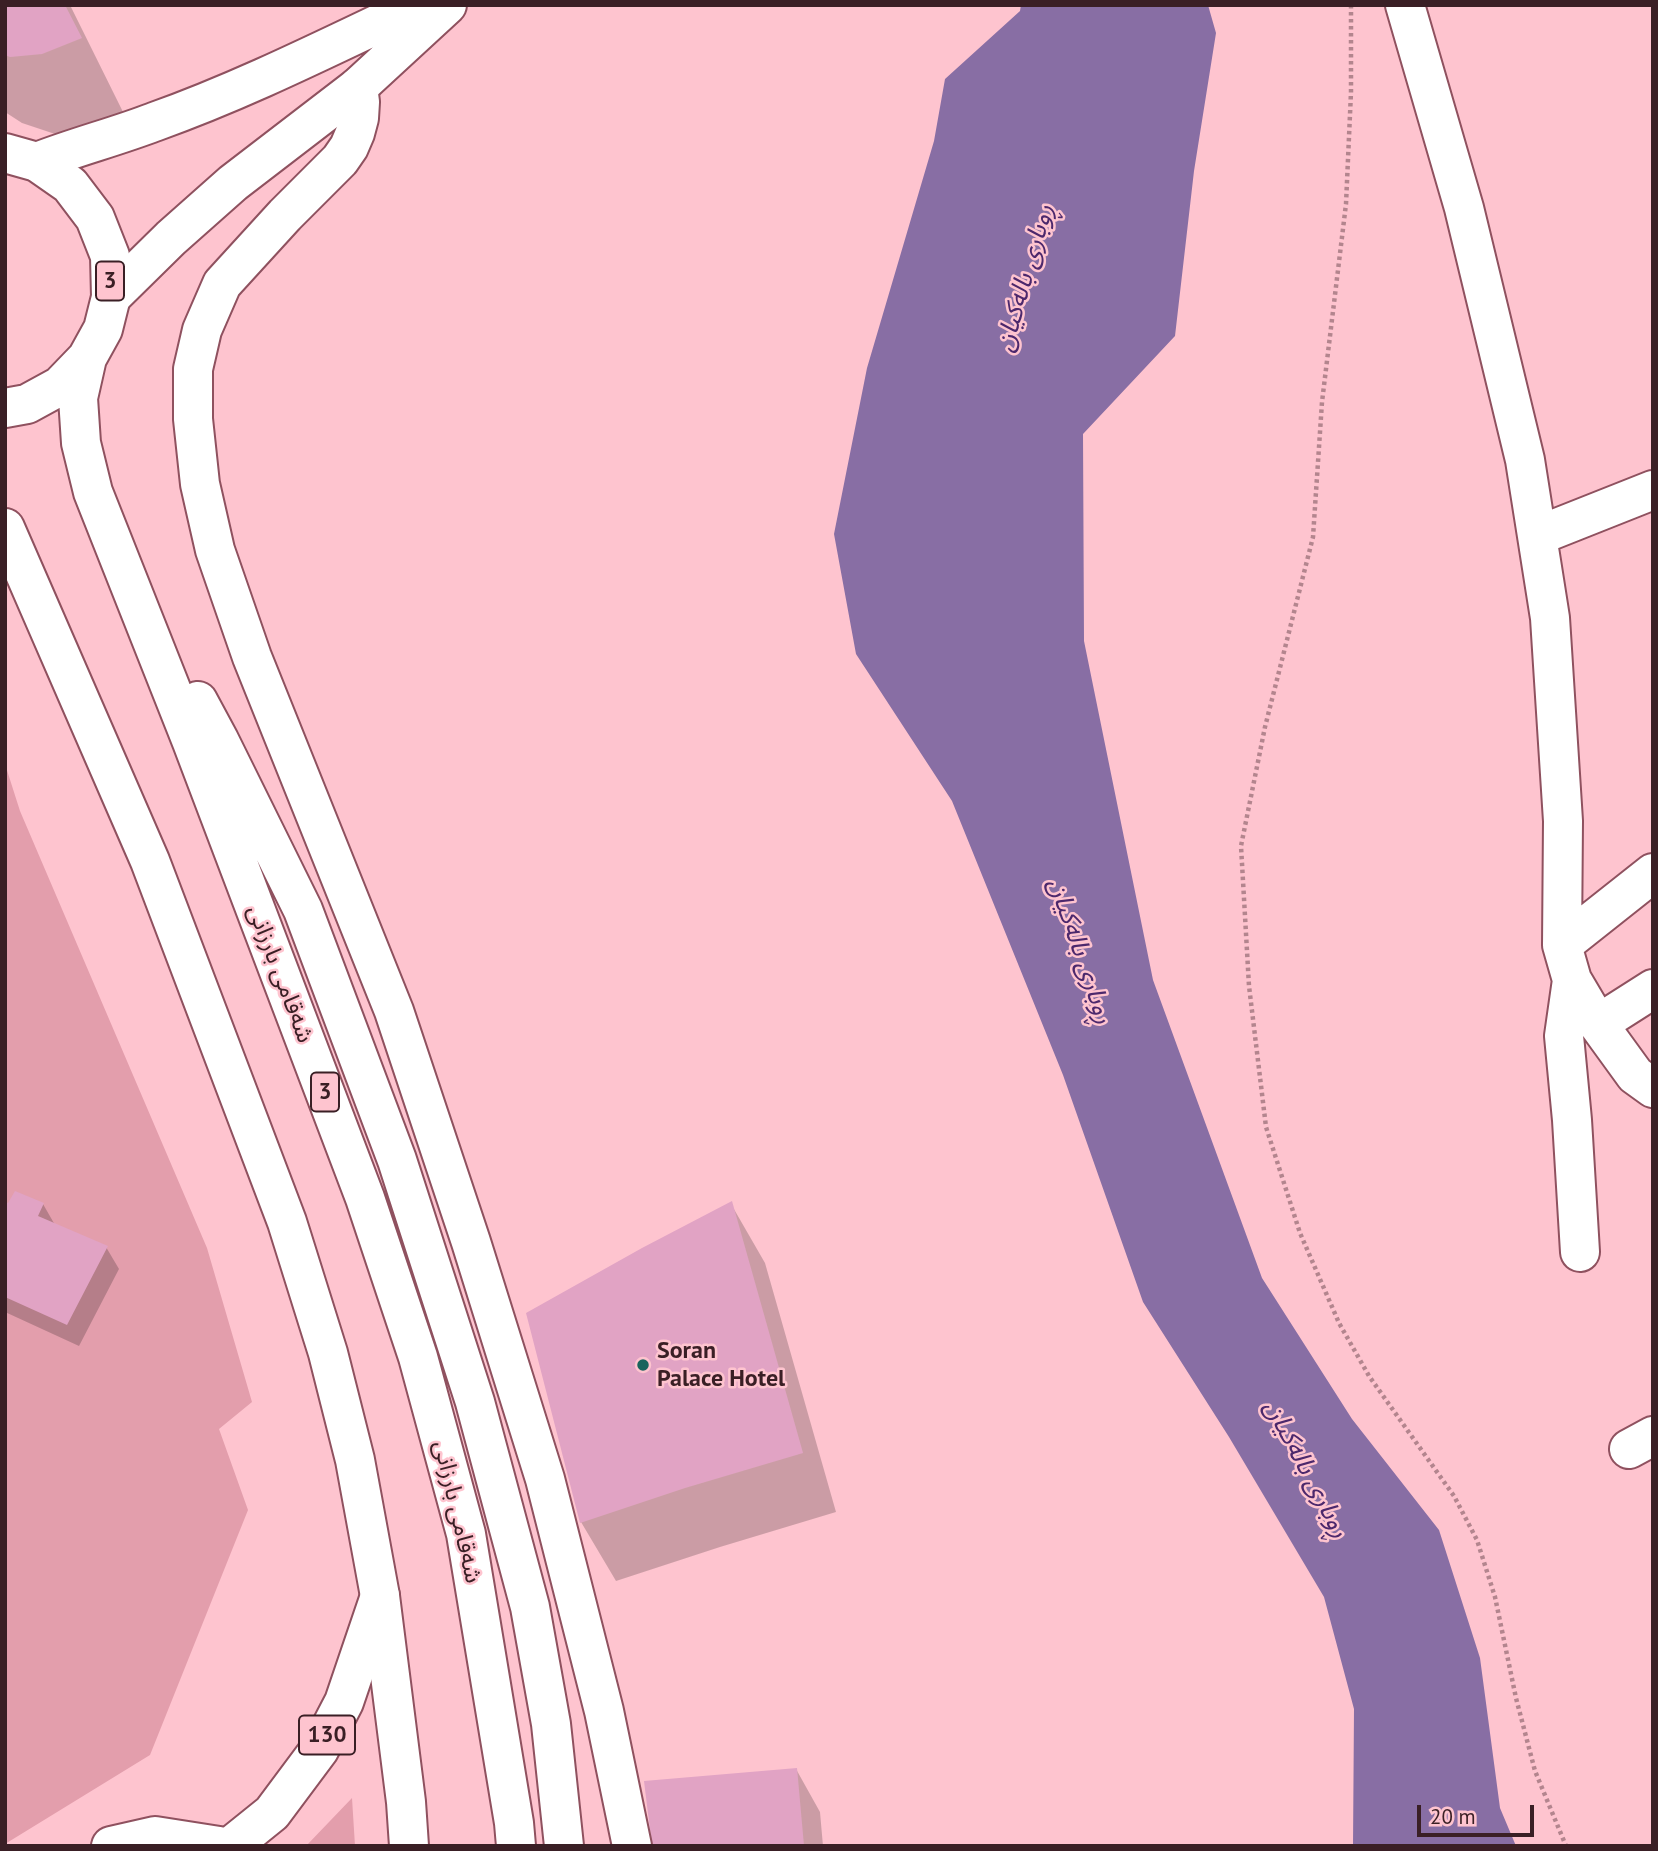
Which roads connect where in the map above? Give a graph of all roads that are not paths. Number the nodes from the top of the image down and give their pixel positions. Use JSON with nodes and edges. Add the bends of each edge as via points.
{"nodes":[{"id":1,"x":418,"y":5,"type":"edge"},
{"id":2,"x":447,"y":5,"type":"edge"},
{"id":3,"x":1405,"y":5,"type":"edge"},
{"id":4,"x":358,"y":87,"type":"junction"},
{"id":5,"x":21,"y":157,"type":"edge"},
{"id":6,"x":111,"y":297,"type":"junction"},
{"id":7,"x":87,"y":358,"type":"junction"},
{"id":8,"x":5,"y":408,"type":"edge"},
{"id":9,"x":1653,"y":490,"type":"edge"},
{"id":10,"x":5,"y":528,"type":"edge"},
{"id":11,"x":1537,"y":536,"type":"junction"},
{"id":12,"x":146,"y":625,"type":"junction"},
{"id":13,"x":1653,"y":873,"type":"edge"},
{"id":14,"x":1567,"y":963,"type":"junction"},
{"id":15,"x":1653,"y":989,"type":"edge"},
{"id":16,"x":1598,"y":1024,"type":"junction"},
{"id":17,"x":1653,"y":1088,"type":"edge"},
{"id":18,"x":1580,"y":1252,"type":"dead end"},
{"id":19,"x":380,"y":1596,"type":"junction"},
{"id":20,"x":111,"y":1846,"type":"edge"},
{"id":21,"x":219,"y":1846,"type":"edge"},
{"id":22,"x":231,"y":1846,"type":"edge"},
{"id":23,"x":410,"y":1846,"type":"edge"},
{"id":24,"x":516,"y":1846,"type":"edge"},
{"id":25,"x":564,"y":1846,"type":"edge"},
{"id":26,"x":632,"y":1846,"type":"edge"}],
"edges":[{"from":1,"to":5,"type":"main road","via":[[247,85],[153,122],[75,148]]},
{"from":2,"to":4,"type":"main road"},
{"from":3,"to":11,"type":"main road","via":[[1467,222],[1525,460]]},
{"from":4,"to":6,"type":"main road","via":[[233,183]]},
{"from":4,"to":26,"type":"main road","via":[[359,118],[349,147],[222,284],[202,330],[193,369],[200,484],[215,550],[252,657],[394,1011],[475,1255],[545,1479],[604,1710]]},
{"from":5,"to":6,"type":"main road","number":"3","via":[[71,185],[95,218],[110,256]]},
{"from":6,"to":7,"type":"main road","number":"3","via":[[103,329]]},
{"from":7,"to":8,"type":"main road","number":"3","via":[[60,386],[27,404]]},
{"from":7,"to":12,"type":"main road","name":"شەقامی بارزانی","number":"3","via":[[78,398],[81,443],[93,492]]},
{"from":9,"to":11,"type":"main road"},
{"from":10,"to":19,"type":"main road","via":[[150,861],[287,1222],[355,1460]]},
{"from":11,"to":14,"type":"main road","via":[[1550,618]]},
{"from":12,"to":24,"type":"main road","name":"شەقامی بارزانی","number":"3","via":[[365,1198],[418,1357],[466,1534]]},
{"from":12,"to":25,"type":"main road","via":[[196,697],[303,910],[397,1160],[475,1402],[530,1607],[551,1724]]},
{"from":13,"to":14,"type":"main road"},
{"from":14,"to":16,"type":"main road"},
{"from":14,"to":18,"type":"main road","via":[[1564,1036]]},
{"from":15,"to":16,"type":"main road"},
{"from":16,"to":17,"type":"main road","via":[[1635,1075]]},
{"from":19,"to":22,"type":"main road","number":"130","via":[[344,1702],[320,1751],[272,1813]]},
{"from":19,"to":23,"type":"main road"},
{"from":20,"to":21,"type":"main road","via":[[155,1836]]}]}
